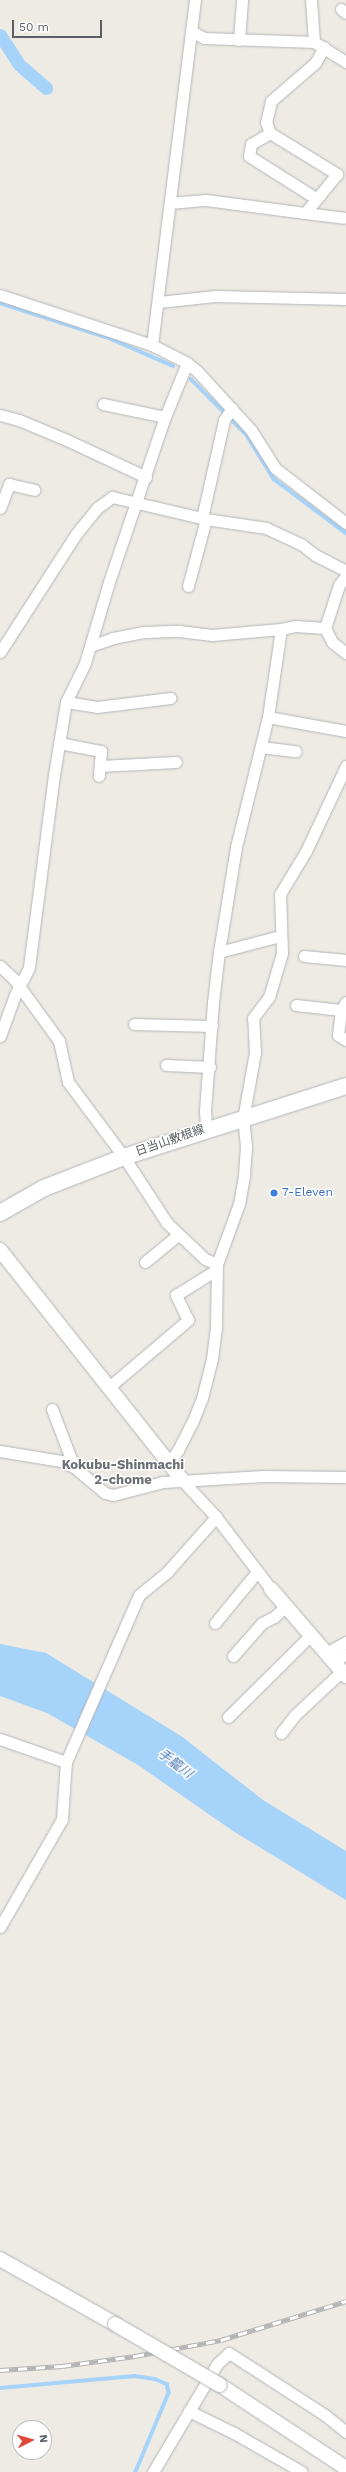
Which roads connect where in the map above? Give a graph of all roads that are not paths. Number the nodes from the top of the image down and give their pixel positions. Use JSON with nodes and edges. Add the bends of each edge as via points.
{"nodes":[{"id":1,"x":195,"y":0,"type":"edge"},
{"id":2,"x":242,"y":0,"type":"edge"},
{"id":3,"x":311,"y":0,"type":"edge"},
{"id":4,"x":191,"y":31,"type":"junction"},
{"id":5,"x":238,"y":40,"type":"junction"},
{"id":6,"x":314,"y":42,"type":"junction"},
{"id":7,"x":324,"y":47,"type":"junction"},
{"id":8,"x":346,"y":62,"type":"edge"},
{"id":9,"x":270,"y":133,"type":"junction"},
{"id":10,"x":317,"y":199,"type":"junction"},
{"id":11,"x":170,"y":203,"type":"junction"},
{"id":12,"x":305,"y":213,"type":"junction"},
{"id":13,"x":344,"y":218,"type":"dead end"},
{"id":14,"x":0,"y":295,"type":"edge"},
{"id":15,"x":346,"y":299,"type":"edge"},
{"id":16,"x":159,"y":302,"type":"junction"},
{"id":17,"x":152,"y":345,"type":"junction"},
{"id":18,"x":187,"y":363,"type":"junction"},
{"id":19,"x":103,"y":404,"type":"dead end"},
{"id":20,"x":228,"y":413,"type":"junction"},
{"id":21,"x":0,"y":416,"type":"edge"},
{"id":22,"x":165,"y":417,"type":"junction"},
{"id":23,"x":146,"y":477,"type":"junction"},
{"id":24,"x":34,"y":490,"type":"dead end"},
{"id":25,"x":136,"y":503,"type":"junction"},
{"id":26,"x":0,"y":508,"type":"edge"},
{"id":27,"x":204,"y":519,"type":"junction"},
{"id":28,"x":346,"y":523,"type":"edge"},
{"id":29,"x":346,"y":571,"type":"edge"},
{"id":30,"x":346,"y":576,"type":"edge"},
{"id":31,"x":188,"y":586,"type":"dead end"},
{"id":32,"x":325,"y":628,"type":"junction"},
{"id":33,"x":281,"y":629,"type":"junction"},
{"id":34,"x":90,"y":646,"type":"junction"},
{"id":35,"x":0,"y":652,"type":"edge"},
{"id":36,"x":346,"y":653,"type":"edge"},
{"id":37,"x":170,"y":698,"type":"dead end"},
{"id":38,"x":66,"y":702,"type":"junction"},
{"id":39,"x":268,"y":717,"type":"junction"},
{"id":40,"x":346,"y":731,"type":"edge"},
{"id":41,"x":59,"y":743,"type":"junction"},
{"id":42,"x":261,"y":747,"type":"junction"},
{"id":43,"x":296,"y":751,"type":"dead end"},
{"id":44,"x":176,"y":762,"type":"dead end"},
{"id":45,"x":346,"y":766,"type":"edge"},
{"id":46,"x":280,"y":936,"type":"junction"},
{"id":47,"x":219,"y":952,"type":"junction"},
{"id":48,"x":304,"y":956,"type":"dead end"},
{"id":49,"x":346,"y":960,"type":"edge"},
{"id":50,"x":0,"y":966,"type":"edge"},
{"id":51,"x":19,"y":988,"type":"junction"},
{"id":52,"x":296,"y":1005,"type":"dead end"},
{"id":53,"x":343,"y":1006,"type":"edge"},
{"id":54,"x":134,"y":1024,"type":"dead end"},
{"id":55,"x":212,"y":1026,"type":"junction"},
{"id":56,"x":0,"y":1036,"type":"edge"},
{"id":57,"x":346,"y":1040,"type":"edge"},
{"id":58,"x":166,"y":1065,"type":"dead end"},
{"id":59,"x":210,"y":1067,"type":"junction"},
{"id":60,"x":346,"y":1086,"type":"edge"},
{"id":61,"x":243,"y":1119,"type":"junction"},
{"id":62,"x":206,"y":1129,"type":"junction"},
{"id":63,"x":124,"y":1157,"type":"junction"},
{"id":64,"x":0,"y":1213,"type":"edge"},
{"id":65,"x":178,"y":1235,"type":"junction"},
{"id":66,"x":0,"y":1250,"type":"edge"},
{"id":67,"x":145,"y":1262,"type":"dead end"},
{"id":68,"x":216,"y":1267,"type":"junction"},
{"id":69,"x":109,"y":1387,"type":"junction"},
{"id":70,"x":52,"y":1410,"type":"dead end"},
{"id":71,"x":0,"y":1451,"type":"edge"},
{"id":72,"x":169,"y":1462,"type":"junction"},
{"id":73,"x":74,"y":1467,"type":"junction"},
{"id":74,"x":346,"y":1477,"type":"edge"},
{"id":75,"x":182,"y":1480,"type":"junction"},
{"id":76,"x":216,"y":1518,"type":"junction"},
{"id":77,"x":257,"y":1572,"type":"junction"},
{"id":78,"x":271,"y":1588,"type":"joint"},
{"id":79,"x":286,"y":1606,"type":"junction"},
{"id":80,"x":215,"y":1623,"type":"dead end"},
{"id":81,"x":311,"y":1635,"type":"junction"},
{"id":82,"x":346,"y":1642,"type":"edge"},
{"id":83,"x":346,"y":1654,"type":"edge"},
{"id":84,"x":233,"y":1656,"type":"dead end"},
{"id":85,"x":337,"y":1665,"type":"edge"},
{"id":86,"x":228,"y":1717,"type":"dead end"},
{"id":87,"x":281,"y":1733,"type":"dead end"},
{"id":88,"x":0,"y":1739,"type":"edge"},
{"id":89,"x":68,"y":1759,"type":"junction"},
{"id":90,"x":0,"y":1927,"type":"edge"},
{"id":91,"x":0,"y":2259,"type":"edge"},
{"id":92,"x":189,"y":2411,"type":"junction"},
{"id":93,"x":346,"y":2432,"type":"edge"},
{"id":94,"x":346,"y":2468,"type":"edge"},
{"id":95,"x":153,"y":2472,"type":"edge"},
{"id":96,"x":302,"y":2472,"type":"edge"}],
"edges":[{"from":1,"to":4,"type":"street"},
{"from":2,"to":5,"type":"street"},
{"from":3,"to":6,"type":"street"},
{"from":4,"to":5,"type":"street","via":[[204,38]]},
{"from":4,"to":11,"type":"street"},
{"from":5,"to":6,"type":"street"},
{"from":6,"to":7,"type":"street"},
{"from":7,"to":8,"type":"street"},
{"from":7,"to":9,"type":"street","via":[[315,63],[271,101],[265,116]]},
{"from":9,"to":10,"type":"street","via":[[337,174]]},
{"from":9,"to":10,"type":"street","via":[[251,144],[249,156]]},
{"from":10,"to":12,"type":"street"},
{"from":11,"to":12,"type":"street","via":[[206,200]]},
{"from":11,"to":16,"type":"street"},
{"from":12,"to":13,"type":"street"},
{"from":14,"to":17,"type":"street"},
{"from":15,"to":16,"type":"street","via":[[215,296]]},
{"from":16,"to":17,"type":"street"},
{"from":17,"to":18,"type":"street"},
{"from":18,"to":20,"type":"street"},
{"from":18,"to":22,"type":"street"},
{"from":19,"to":22,"type":"street"},
{"from":20,"to":27,"type":"street"},
{"from":20,"to":28,"type":"street","via":[[251,430],[275,468]]},
{"from":21,"to":23,"type":"street","via":[[19,420]]},
{"from":22,"to":23,"type":"street"},
{"from":23,"to":25,"type":"street"},
{"from":24,"to":26,"type":"street","via":[[9,484]]},
{"from":25,"to":27,"type":"street"},
{"from":25,"to":34,"type":"street"},
{"from":25,"to":35,"type":"street","via":[[112,497],[97,508],[76,534]]},
{"from":27,"to":29,"type":"street","via":[[266,528],[301,544],[315,555]]},
{"from":27,"to":31,"type":"street"},
{"from":30,"to":32,"type":"street","via":[[339,585]]},
{"from":32,"to":33,"type":"street","via":[[295,626]]},
{"from":32,"to":36,"type":"street","via":[[332,642]]},
{"from":33,"to":34,"type":"street","via":[[212,635],[179,631],[145,632],[113,638]]},
{"from":33,"to":39,"type":"street"},
{"from":34,"to":38,"type":"street","via":[[85,663],[72,684]]},
{"from":37,"to":38,"type":"street","via":[[97,707]]},
{"from":38,"to":41,"type":"street"},
{"from":39,"to":40,"type":"street"},
{"from":39,"to":42,"type":"street"},
{"from":41,"to":44,"type":"street","via":[[101,751],[100,771]]},
{"from":41,"to":51,"type":"street","via":[[29,966]]},
{"from":42,"to":43,"type":"street"},
{"from":42,"to":47,"type":"street","via":[[236,847]]},
{"from":45,"to":46,"type":"street","via":[[306,851],[280,894]]},
{"from":46,"to":47,"type":"street"},
{"from":46,"to":61,"type":"street","via":[[282,953],[269,997],[253,1018],[254,1052]]},
{"from":47,"to":55,"type":"street"},
{"from":48,"to":49,"type":"street"},
{"from":50,"to":51,"type":"street"},
{"from":51,"to":56,"type":"street"},
{"from":51,"to":63,"type":"street","via":[[59,1041],[68,1082]]},
{"from":52,"to":53,"type":"street"},
{"from":53,"to":57,"type":"street","via":[[338,1036]]},
{"from":54,"to":55,"type":"street"},
{"from":55,"to":59,"type":"street"},
{"from":58,"to":59,"type":"street"},
{"from":59,"to":62,"type":"street","via":[[205,1110]]},
{"from":60,"to":61,"type":"main road","name":"日当山敷根線"},
{"from":61,"to":62,"type":"main road","name":"日当山敷根線"},
{"from":61,"to":68,"type":"street","via":[[246,1146],[242,1190]]},
{"from":62,"to":63,"type":"main road","name":"日当山敷根線"},
{"from":63,"to":64,"type":"main road","name":"日当山敷根線","via":[[44,1188]]},
{"from":63,"to":65,"type":"street","via":[[167,1223]]},
{"from":65,"to":67,"type":"street"},
{"from":65,"to":68,"type":"street"},
{"from":66,"to":69,"type":"street"},
{"from":68,"to":69,"type":"street","via":[[176,1296],[188,1320]]},
{"from":68,"to":72,"type":"street","via":[[214,1344],[207,1379],[192,1423]]},
{"from":69,"to":72,"type":"street"},
{"from":70,"to":73,"type":"street"},
{"from":71,"to":73,"type":"street","via":[[62,1461]]},
{"from":72,"to":75,"type":"street"},
{"from":73,"to":75,"type":"street","via":[[100,1490],[113,1495],[163,1482]]},
{"from":74,"to":75,"type":"street","via":[[263,1476]]},
{"from":75,"to":76,"type":"street"},
{"from":76,"to":77,"type":"street"},
{"from":76,"to":89,"type":"street","via":[[167,1572],[140,1595]]},
{"from":77,"to":78,"type":"street"},
{"from":77,"to":80,"type":"street"},
{"from":78,"to":79,"type":"street"},
{"from":79,"to":81,"type":"street"},
{"from":79,"to":84,"type":"street","via":[[274,1617],[262,1623]]},
{"from":81,"to":85,"type":"street"},
{"from":81,"to":86,"type":"street"},
{"from":82,"to":85,"type":"street"},
{"from":83,"to":85,"type":"street"},
{"from":85,"to":87,"type":"street"},
{"from":88,"to":89,"type":"street"},
{"from":89,"to":90,"type":"street","via":[[62,1819]]},
{"from":91,"to":94,"type":"street","bridge":true,"via":[[220,2385]]},
{"from":92,"to":93,"type":"street","via":[[217,2364],[229,2353],[325,2415]]},
{"from":92,"to":95,"type":"street"},
{"from":92,"to":96,"type":"street","via":[[234,2433]]}]}
